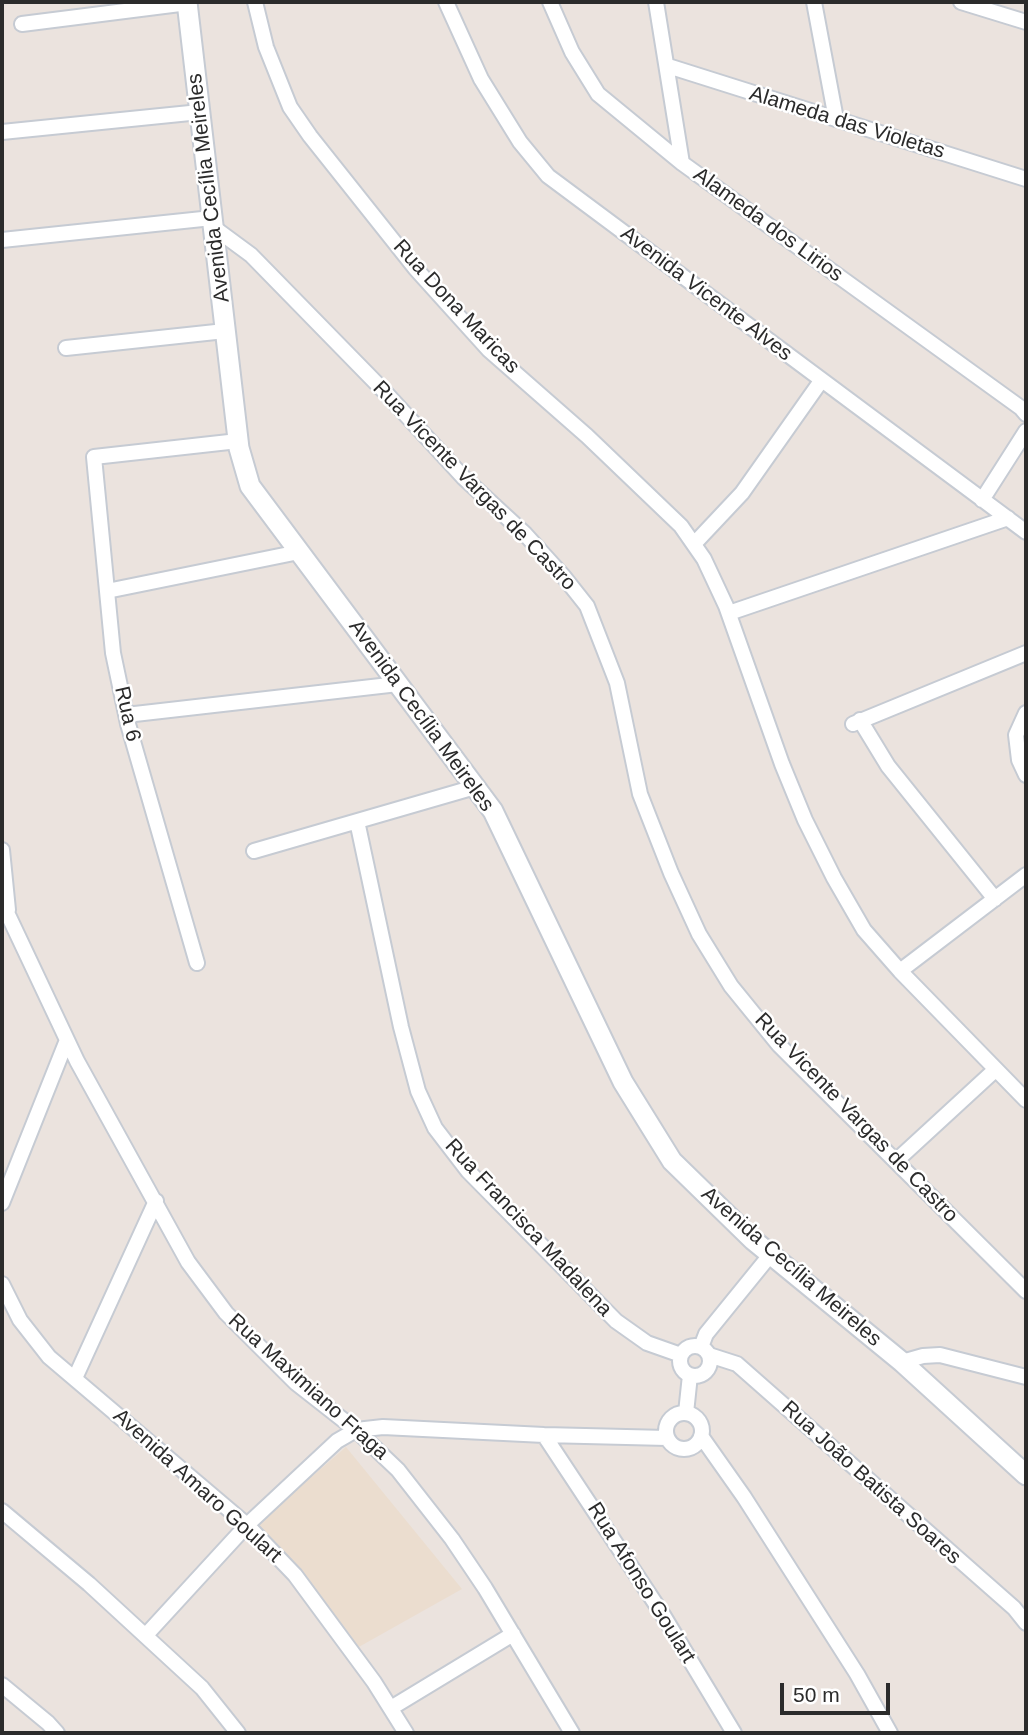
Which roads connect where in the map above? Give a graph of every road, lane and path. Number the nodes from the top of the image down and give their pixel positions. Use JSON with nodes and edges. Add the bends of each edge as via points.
{"nodes":[{"id":1,"x":255,"y":2,"type":"edge"},
{"id":2,"x":446,"y":2,"type":"edge"},
{"id":3,"x":550,"y":2,"type":"edge"},
{"id":4,"x":656,"y":2,"type":"edge"},
{"id":5,"x":814,"y":2,"type":"edge"},
{"id":6,"x":961,"y":2,"type":"edge"},
{"id":7,"x":187,"y":3,"type":"edge"},
{"id":8,"x":1026,"y":22,"type":"edge"},
{"id":9,"x":22,"y":24,"type":"dead end"},
{"id":10,"x":667,"y":66,"type":"junction"},
{"id":11,"x":200,"y":112,"type":"junction"},
{"id":12,"x":836,"y":119,"type":"junction"},
{"id":13,"x":2,"y":132,"type":"edge"},
{"id":14,"x":682,"y":163,"type":"junction"},
{"id":15,"x":1026,"y":179,"type":"edge"},
{"id":16,"x":213,"y":222,"type":"junction"},
{"id":17,"x":2,"y":240,"type":"edge"},
{"id":18,"x":225,"y":331,"type":"junction"},
{"id":19,"x":66,"y":348,"type":"dead end"},
{"id":20,"x":821,"y":381,"type":"junction"},
{"id":21,"x":1026,"y":414,"type":"edge"},
{"id":22,"x":1026,"y":431,"type":"edge"},
{"id":23,"x":238,"y":441,"type":"junction"},
{"id":24,"x":982,"y":500,"type":"junction"},
{"id":25,"x":1008,"y":518,"type":"junction"},
{"id":26,"x":1026,"y":532,"type":"edge"},
{"id":27,"x":694,"y":544,"type":"junction"},
{"id":28,"x":299,"y":552,"type":"junction"},
{"id":29,"x":107,"y":591,"type":"junction"},
{"id":30,"x":729,"y":613,"type":"junction"},
{"id":31,"x":1026,"y":653,"type":"edge"},
{"id":32,"x":398,"y":684,"type":"junction"},
{"id":33,"x":1026,"y":713,"type":"edge"},
{"id":34,"x":126,"y":715,"type":"junction"},
{"id":35,"x":1026,"y":775,"type":"edge"},
{"id":36,"x":475,"y":787,"type":"junction"},
{"id":37,"x":357,"y":821,"type":"junction"},
{"id":38,"x":2,"y":850,"type":"edge"},
{"id":39,"x":254,"y":851,"type":"dead end"},
{"id":40,"x":1026,"y":875,"type":"edge"},
{"id":41,"x":995,"y":899,"type":"junction"},
{"id":42,"x":2,"y":902,"type":"edge"},
{"id":43,"x":9,"y":915,"type":"junction"},
{"id":44,"x":197,"y":963,"type":"dead end"},
{"id":45,"x":900,"y":971,"type":"junction"},
{"id":46,"x":67,"y":1040,"type":"junction"},
{"id":47,"x":995,"y":1069,"type":"junction"},
{"id":48,"x":1026,"y":1100,"type":"edge"},
{"id":49,"x":896,"y":1161,"type":"junction"},
{"id":50,"x":156,"y":1201,"type":"junction"},
{"id":51,"x":2,"y":1203,"type":"edge"},
{"id":52,"x":771,"y":1255,"type":"junction"},
{"id":53,"x":2,"y":1284,"type":"edge"},
{"id":54,"x":1026,"y":1291,"type":"edge"},
{"id":55,"x":705,"y":1350,"type":"junction"},
{"id":56,"x":681,"y":1355,"type":"junction"},
{"id":57,"x":902,"y":1362,"type":"junction"},
{"id":58,"x":690,"y":1375,"type":"junction"},
{"id":59,"x":1026,"y":1377,"type":"edge"},
{"id":60,"x":75,"y":1378,"type":"junction"},
{"id":61,"x":686,"y":1413,"type":"junction"},
{"id":62,"x":355,"y":1430,"type":"junction"},
{"id":63,"x":544,"y":1435,"type":"junction"},
{"id":64,"x":701,"y":1436,"type":"junction"},
{"id":65,"x":667,"y":1438,"type":"junction"},
{"id":66,"x":1026,"y":1475,"type":"edge"},
{"id":67,"x":2,"y":1511,"type":"edge"},
{"id":68,"x":247,"y":1525,"type":"junction"},
{"id":69,"x":1026,"y":1623,"type":"edge"},
{"id":70,"x":513,"y":1634,"type":"junction"},
{"id":71,"x":146,"y":1635,"type":"junction"},
{"id":72,"x":2,"y":1685,"type":"edge"},
{"id":73,"x":391,"y":1708,"type":"junction"},
{"id":74,"x":57,"y":1733,"type":"edge"},
{"id":75,"x":238,"y":1733,"type":"edge"},
{"id":76,"x":406,"y":1733,"type":"edge"},
{"id":77,"x":572,"y":1733,"type":"edge"},
{"id":78,"x":734,"y":1733,"type":"edge"},
{"id":79,"x":890,"y":1733,"type":"edge"}],
"edges":[{"from":1,"to":27,"type":"street","name":"Rua Dona Maricas","via":[[266,47],[290,107],[415,268],[489,350],[587,436]]},
{"from":2,"to":20,"type":"street","name":"Avenida Vicente Alves","via":[[481,79],[520,142],[548,176]]},
{"from":3,"to":14,"type":"street","name":"Alameda dos Lirios","via":[[572,52],[598,94]]},
{"from":4,"to":10,"type":"street"},
{"from":5,"to":12,"type":"street"},
{"from":6,"to":8,"type":"street"},
{"from":7,"to":9,"type":"street"},
{"from":7,"to":11,"type":"street","name":"Avenida Cecília Meireles"},
{"from":10,"to":12,"type":"street","name":"Alameda das Violetas"},
{"from":10,"to":14,"type":"street"},
{"from":11,"to":13,"type":"street"},
{"from":11,"to":16,"type":"street","name":"Avenida Cecília Meireles"},
{"from":12,"to":15,"type":"street","name":"Alameda das Violetas"},
{"from":14,"to":21,"type":"street","name":"Alameda dos Lirios"},
{"from":16,"to":17,"type":"street"},
{"from":16,"to":18,"type":"street","name":"Avenida Cecília Meireles"},
{"from":16,"to":49,"type":"street","name":"Rua Vicente Vargas de Castro","via":[[251,255],[463,477],[525,534],[587,606],[617,683],[640,794],[699,934],[731,986],[779,1045]]},
{"from":18,"to":19,"type":"street"},
{"from":18,"to":23,"type":"street","name":"Avenida Cecília Meireles"},
{"from":20,"to":24,"type":"street","name":"Avenida Vicente Alves"},
{"from":20,"to":27,"type":"street","via":[[742,493]]},
{"from":22,"to":24,"type":"street"},
{"from":23,"to":28,"type":"street","name":"Avenida Cecília Meireles","via":[[250,486]]},
{"from":23,"to":29,"type":"street","name":"Rua 6","via":[[94,457]]},
{"from":24,"to":25,"type":"street","name":"Avenida Vicente Alves"},
{"from":25,"to":26,"type":"street","name":"Avenida Vicente Alves"},
{"from":25,"to":30,"type":"street"},
{"from":27,"to":30,"type":"street","name":"Rua Dona Maricas"},
{"from":28,"to":29,"type":"street"},
{"from":28,"to":32,"type":"street","name":"Avenida Cecília Meireles"},
{"from":29,"to":34,"type":"street","name":"Rua 6"},
{"from":30,"to":45,"type":"street","name":"Rua Dona Maricas","via":[[806,820],[864,930]]},
{"from":31,"to":41,"type":"street","via":[[856,722]]},
{"from":32,"to":34,"type":"street"},
{"from":32,"to":36,"type":"street","name":"Avenida Cecília Meireles"},
{"from":33,"to":35,"type":"street","via":[[1016,735]]},
{"from":34,"to":44,"type":"street","name":"Rua 6"},
{"from":36,"to":37,"type":"street"},
{"from":36,"to":52,"type":"street","name":"Avenida Cecília Meireles","via":[[493,810],[622,1082],[672,1161]]},
{"from":37,"to":39,"type":"street"},
{"from":37,"to":56,"type":"street","name":"Rua Francisca Madalena","via":[[401,1027],[418,1091],[435,1128],[468,1171],[616,1321],[647,1343]]},
{"from":38,"to":43,"type":"street","name":"Rua Maximiano Fraga"},
{"from":40,"to":41,"type":"street"},
{"from":41,"to":45,"type":"street"},
{"from":42,"to":43,"type":"street","name":"Rua Maximiano Fraga"},
{"from":43,"to":46,"type":"street","name":"Rua Maximiano Fraga"},
{"from":45,"to":47,"type":"street","name":"Rua Dona Maricas"},
{"from":46,"to":50,"type":"street","name":"Rua Maximiano Fraga"},
{"from":46,"to":51,"type":"street"},
{"from":47,"to":48,"type":"street","name":"Rua Dona Maricas"},
{"from":47,"to":49,"type":"street"},
{"from":49,"to":54,"type":"street","name":"Rua Vicente Vargas de Castro"},
{"from":50,"to":60,"type":"street"},
{"from":50,"to":62,"type":"street","name":"Rua Maximiano Fraga","via":[[188,1262],[226,1313],[296,1382]]},
{"from":52,"to":55,"type":"street","via":[[706,1334]]},
{"from":52,"to":57,"type":"street","name":"Avenida Cecília Meireles"},
{"from":53,"to":60,"type":"street","name":"Avenida Amaro Goulart","via":[[20,1320],[50,1357]]},
{"from":55,"to":56,"type":"street","via":[[689,1347]]},
{"from":55,"to":58,"type":"street","via":[[710,1360],[706,1371]]},
{"from":55,"to":69,"type":"street","name":"Rua João Batista Soares","via":[[737,1364]]},
{"from":56,"to":58,"type":"street","via":[[681,1367]]},
{"from":57,"to":59,"type":"street","via":[[940,1355]]},
{"from":57,"to":66,"type":"street","name":"Avenida Cecília Meireles"},
{"from":58,"to":61,"type":"street"},
{"from":60,"to":68,"type":"street","name":"Avenida Amaro Goulart"},
{"from":61,"to":64,"type":"street","via":[[701,1424]]},
{"from":61,"to":65,"type":"street","via":[[670,1420]]},
{"from":62,"to":63,"type":"street","via":[[383,1427]]},
{"from":62,"to":68,"type":"street","via":[[337,1441]]},
{"from":62,"to":70,"type":"street","name":"Rua Maximiano Fraga","via":[[398,1470],[452,1539]]},
{"from":63,"to":65,"type":"street"},
{"from":63,"to":78,"type":"street","name":"Rua Afonso Goulart","via":[[663,1615]]},
{"from":64,"to":65,"type":"street","via":[[694,1446],[682,1449]]},
{"from":64,"to":79,"type":"street","via":[[787,1563]]},
{"from":67,"to":71,"type":"street"},
{"from":68,"to":71,"type":"street"},
{"from":68,"to":73,"type":"street","name":"Avenida Amaro Goulart","via":[[295,1575]]},
{"from":70,"to":73,"type":"street"},
{"from":70,"to":77,"type":"street","name":"Rua Maximiano Fraga"},
{"from":71,"to":75,"type":"street","via":[[202,1688]]},
{"from":72,"to":74,"type":"street"},
{"from":73,"to":76,"type":"street","name":"Avenida Amaro Goulart"}]}
